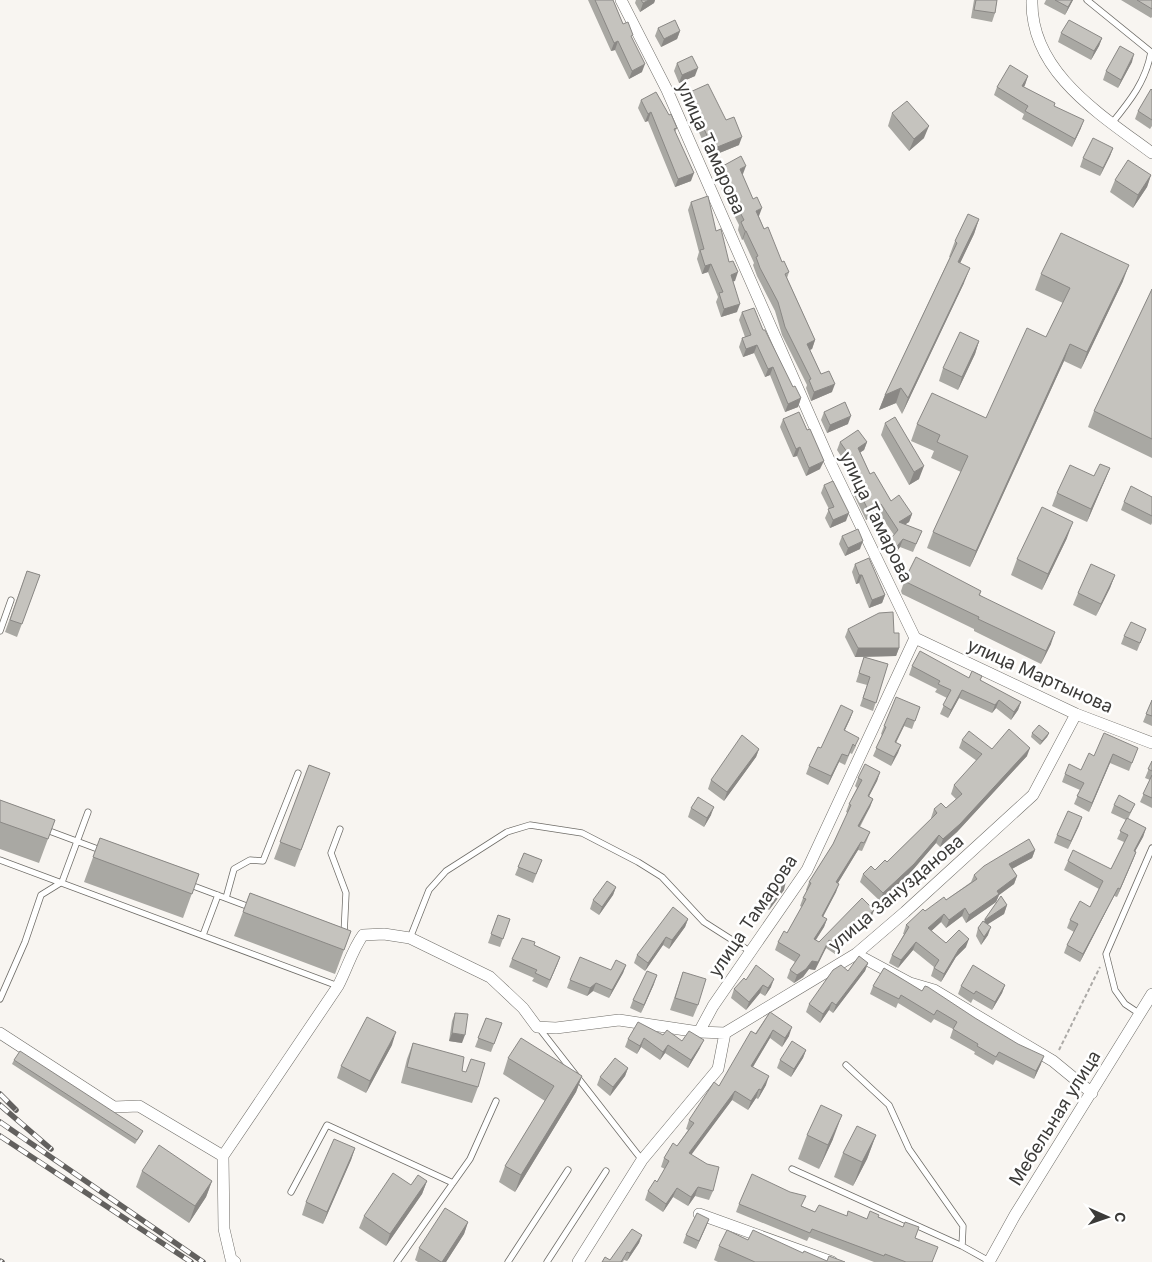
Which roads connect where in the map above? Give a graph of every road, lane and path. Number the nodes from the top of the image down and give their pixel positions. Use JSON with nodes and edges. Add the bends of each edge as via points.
{"nodes":[{"id":1,"x":621,"y":0,"type":"edge"},
{"id":2,"x":1032,"y":0,"type":"edge"},
{"id":3,"x":1087,"y":0,"type":"edge"},
{"id":4,"x":1112,"y":123,"type":"junction"},
{"id":5,"x":1152,"y":154,"type":"edge"},
{"id":6,"x":11,"y":600,"type":"dead end"},
{"id":7,"x":0,"y":631,"type":"edge"},
{"id":8,"x":915,"y":638,"type":"junction"},
{"id":9,"x":1076,"y":714,"type":"junction"},
{"id":10,"x":1152,"y":743,"type":"edge"},
{"id":11,"x":298,"y":773,"type":"dead end"},
{"id":12,"x":88,"y":812,"type":"dead end"},
{"id":13,"x":35,"y":825,"type":"edge"},
{"id":14,"x":340,"y":829,"type":"dead end"},
{"id":15,"x":78,"y":841,"type":"junction"},
{"id":16,"x":1152,"y":848,"type":"edge"},
{"id":17,"x":106,"y":852,"type":"edge"},
{"id":18,"x":0,"y":860,"type":"edge"},
{"id":19,"x":180,"y":881,"type":"edge"},
{"id":20,"x":62,"y":882,"type":"junction"},
{"id":21,"x":218,"y":895,"type":"junction"},
{"id":22,"x":226,"y":898,"type":"junction"},
{"id":23,"x":263,"y":911,"type":"edge"},
{"id":24,"x":203,"y":935,"type":"junction"},
{"id":25,"x":335,"y":938,"type":"edge"},
{"id":26,"x":410,"y":938,"type":"junction"},
{"id":27,"x":751,"y":952,"type":"junction"},
{"id":28,"x":856,"y":954,"type":"junction"},
{"id":29,"x":1106,"y":954,"type":"junction"},
{"id":30,"x":338,"y":986,"type":"junction"},
{"id":31,"x":1152,"y":994,"type":"edge"},
{"id":32,"x":0,"y":999,"type":"edge"},
{"id":33,"x":1140,"y":1014,"type":"junction"},
{"id":34,"x":537,"y":1027,"type":"junction"},
{"id":35,"x":698,"y":1032,"type":"junction"},
{"id":36,"x":0,"y":1033,"type":"edge"},
{"id":37,"x":725,"y":1033,"type":"junction"},
{"id":38,"x":1053,"y":1061,"type":"junction"},
{"id":39,"x":846,"y":1065,"type":"dead end"},
{"id":40,"x":1092,"y":1092,"type":"junction"},
{"id":41,"x":496,"y":1101,"type":"dead end"},
{"id":42,"x":223,"y":1156,"type":"junction"},
{"id":43,"x":642,"y":1160,"type":"junction"},
{"id":44,"x":792,"y":1169,"type":"dead end"},
{"id":45,"x":568,"y":1170,"type":"dead end"},
{"id":46,"x":606,"y":1171,"type":"dead end"},
{"id":47,"x":453,"y":1183,"type":"junction"},
{"id":48,"x":291,"y":1192,"type":"dead end"},
{"id":49,"x":699,"y":1214,"type":"edge"},
{"id":50,"x":962,"y":1246,"type":"junction"},
{"id":51,"x":236,"y":1262,"type":"edge"},
{"id":52,"x":397,"y":1262,"type":"edge"},
{"id":53,"x":508,"y":1262,"type":"edge"},
{"id":54,"x":548,"y":1262,"type":"edge"},
{"id":55,"x":578,"y":1262,"type":"edge"},
{"id":56,"x":832,"y":1262,"type":"edge"},
{"id":57,"x":989,"y":1262,"type":"edge"}],
"edges":[{"from":1,"to":8,"type":"street","name":"улица Тамарова","via":[[667,90],[830,462]]},
{"from":2,"to":4,"type":"street","via":[[1035,33],[1047,60],[1073,90]]},
{"from":3,"to":4,"type":"lane","via":[[1151,52],[1147,71],[1132,98]]},
{"from":4,"to":5,"type":"street"},
{"from":6,"to":7,"type":"lane"},
{"from":8,"to":9,"type":"street","name":"улица Мартынова"},
{"from":8,"to":27,"type":"street","name":"улица Тамарова","via":[[808,870]]},
{"from":9,"to":10,"type":"street","name":"улица Мартынова"},
{"from":9,"to":28,"type":"street","name":"улица Занузданова","via":[[1033,796]]},
{"from":11,"to":22,"type":"lane","via":[[263,861],[250,860],[234,869]]},
{"from":12,"to":15,"type":"lane"},
{"from":13,"to":15,"type":"lane"},
{"from":14,"to":25,"type":"lane","via":[[330,853],[346,893],[344,941]]},
{"from":15,"to":17,"type":"lane"},
{"from":15,"to":20,"type":"lane"},
{"from":16,"to":29,"type":"lane"},
{"from":18,"to":20,"type":"lane"},
{"from":19,"to":21,"type":"lane"},
{"from":20,"to":24,"type":"lane"},
{"from":20,"to":32,"type":"lane","via":[[41,895]]},
{"from":21,"to":22,"type":"lane"},
{"from":21,"to":24,"type":"lane"},
{"from":22,"to":23,"type":"lane"},
{"from":24,"to":30,"type":"lane"},
{"from":26,"to":27,"type":"lane","via":[[429,890],[446,871],[507,832],[530,825],[582,833],[638,862],[662,877],[704,922]]},
{"from":26,"to":30,"type":"street","via":[[363,935],[352,944],[348,967]]},
{"from":26,"to":34,"type":"street","via":[[490,977],[523,1008]]},
{"from":27,"to":35,"type":"street","name":"улица Тамарова"},
{"from":28,"to":37,"type":"street","name":"улица Занузданова"},
{"from":28,"to":38,"type":"street","via":[[910,984],[934,990]]},
{"from":29,"to":33,"type":"lane","via":[[1115,990],[1125,1004]]},
{"from":29,"to":38,"type":"path"},
{"from":30,"to":42,"type":"street"},
{"from":31,"to":33,"type":"street","name":"Мебельная улица"},
{"from":33,"to":40,"type":"street","name":"Мебельная улица"},
{"from":34,"to":35,"type":"street","via":[[556,1028],[619,1020]]},
{"from":34,"to":43,"type":"lane"},
{"from":35,"to":37,"type":"street"},
{"from":36,"to":42,"type":"street","via":[[114,1107],[139,1106]]},
{"from":37,"to":43,"type":"street","via":[[718,1070]]},
{"from":38,"to":40,"type":"street"},
{"from":39,"to":50,"type":"lane","via":[[889,1105],[909,1149],[963,1226]]},
{"from":40,"to":57,"type":"street","name":"Мебельная улица"},
{"from":41,"to":47,"type":"lane","via":[[470,1159]]},
{"from":42,"to":51,"type":"street","via":[[224,1229],[231,1259]]},
{"from":43,"to":55,"type":"street"},
{"from":44,"to":50,"type":"lane"},
{"from":45,"to":53,"type":"lane"},
{"from":46,"to":54,"type":"lane"},
{"from":47,"to":48,"type":"lane","via":[[327,1125]]},
{"from":47,"to":52,"type":"lane"},
{"from":49,"to":56,"type":"street"},
{"from":50,"to":57,"type":"lane"}]}
